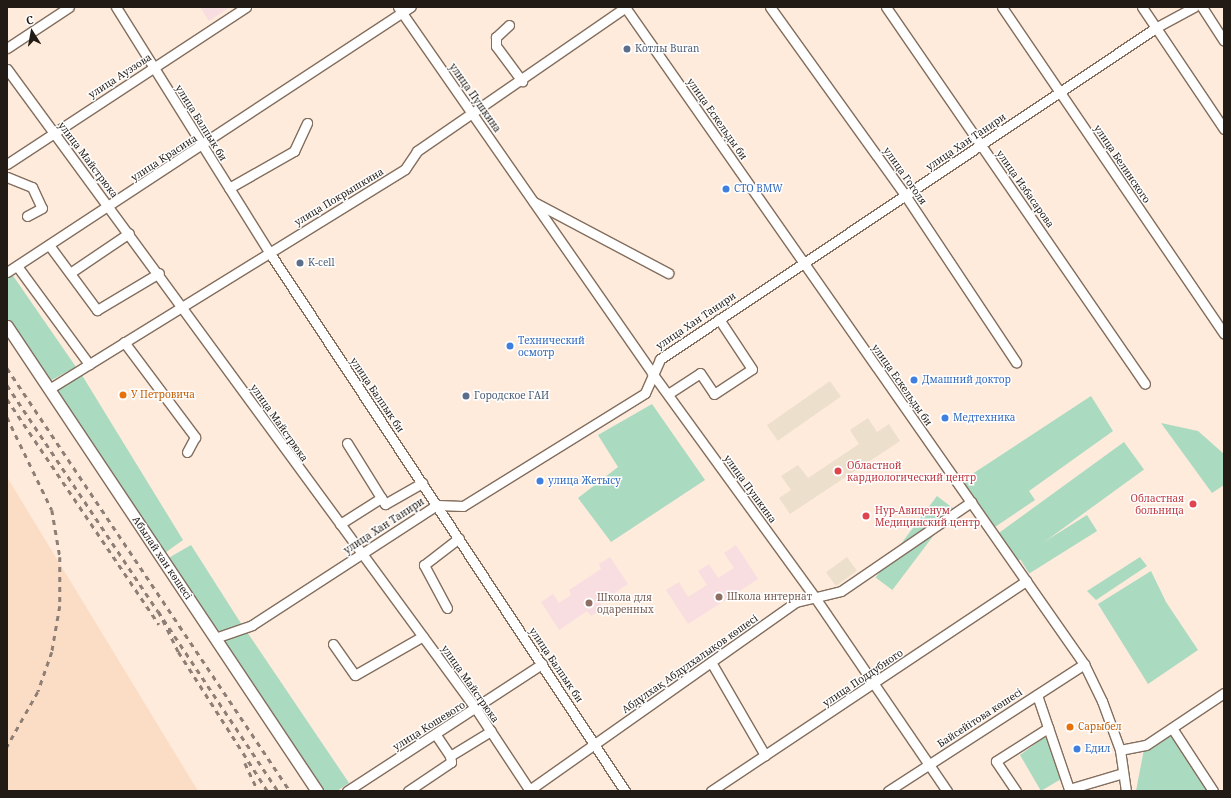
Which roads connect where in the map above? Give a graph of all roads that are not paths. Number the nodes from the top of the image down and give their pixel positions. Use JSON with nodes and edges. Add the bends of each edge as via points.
{"nodes":[{"id":1,"x":69,"y":7,"type":"edge"},
{"id":2,"x":116,"y":7,"type":"edge"},
{"id":3,"x":246,"y":7,"type":"edge"},
{"id":4,"x":412,"y":7,"type":"edge"},
{"id":5,"x":626,"y":7,"type":"edge"},
{"id":6,"x":770,"y":7,"type":"edge"},
{"id":7,"x":886,"y":7,"type":"edge"},
{"id":8,"x":1002,"y":7,"type":"edge"},
{"id":9,"x":1142,"y":7,"type":"edge"},
{"id":10,"x":1194,"y":7,"type":"edge"},
{"id":11,"x":1202,"y":7,"type":"edge"},
{"id":12,"x":401,"y":10,"type":"edge"},
{"id":13,"x":509,"y":25,"type":"dead end"},
{"id":14,"x":1156,"y":27,"type":"junction"},
{"id":15,"x":1224,"y":41,"type":"edge"},
{"id":16,"x":7,"y":48,"type":"edge"},
{"id":17,"x":154,"y":67,"type":"junction"},
{"id":18,"x":7,"y":69,"type":"edge"},
{"id":19,"x":522,"y":81,"type":"junction"},
{"id":20,"x":1059,"y":93,"type":"junction"},
{"id":21,"x":473,"y":116,"type":"junction"},
{"id":22,"x":307,"y":123,"type":"dead end"},
{"id":23,"x":1224,"y":129,"type":"edge"},
{"id":24,"x":54,"y":133,"type":"junction"},
{"id":25,"x":981,"y":145,"type":"junction"},
{"id":26,"x":203,"y":146,"type":"junction"},
{"id":27,"x":7,"y":164,"type":"edge"},
{"id":28,"x":7,"y":177,"type":"edge"},
{"id":29,"x":229,"y":188,"type":"junction"},
{"id":30,"x":905,"y":195,"type":"junction"},
{"id":31,"x":533,"y":202,"type":"junction"},
{"id":32,"x":109,"y":207,"type":"junction"},
{"id":33,"x":27,"y":216,"type":"dead end"},
{"id":34,"x":129,"y":234,"type":"junction"},
{"id":35,"x":49,"y":245,"type":"junction"},
{"id":36,"x":268,"y":252,"type":"junction"},
{"id":37,"x":803,"y":262,"type":"junction"},
{"id":38,"x":17,"y":266,"type":"junction"},
{"id":39,"x":7,"y":272,"type":"edge"},
{"id":40,"x":70,"y":273,"type":"junction"},
{"id":41,"x":159,"y":273,"type":"junction"},
{"id":42,"x":668,"y":273,"type":"dead end"},
{"id":43,"x":183,"y":305,"type":"junction"},
{"id":44,"x":719,"y":319,"type":"junction"},
{"id":45,"x":7,"y":326,"type":"edge"},
{"id":46,"x":1224,"y":334,"type":"edge"},
{"id":47,"x":124,"y":342,"type":"junction"},
{"id":48,"x":1016,"y":362,"type":"dead end"},
{"id":49,"x":89,"y":364,"type":"junction"},
{"id":50,"x":652,"y":373,"type":"junction"},
{"id":51,"x":1145,"y":384,"type":"dead end"},
{"id":52,"x":49,"y":389,"type":"junction"},
{"id":53,"x":668,"y":394,"type":"junction"},
{"id":54,"x":346,"y":443,"type":"dead end"},
{"id":55,"x":187,"y":452,"type":"dead end"},
{"id":56,"x":422,"y":483,"type":"junction"},
{"id":57,"x":381,"y":498,"type":"junction"},
{"id":58,"x":971,"y":502,"type":"junction"},
{"id":59,"x":437,"y":505,"type":"junction"},
{"id":60,"x":340,"y":524,"type":"junction"},
{"id":61,"x":459,"y":538,"type":"junction"},
{"id":62,"x":363,"y":553,"type":"junction"},
{"id":63,"x":1026,"y":581,"type":"junction"},
{"id":64,"x":816,"y":599,"type":"junction"},
{"id":65,"x":446,"y":608,"type":"dead end"},
{"id":66,"x":423,"y":636,"type":"junction"},
{"id":67,"x":215,"y":638,"type":"junction"},
{"id":68,"x":333,"y":644,"type":"dead end"},
{"id":69,"x":711,"y":662,"type":"junction"},
{"id":70,"x":542,"y":664,"type":"junction"},
{"id":71,"x":1084,"y":664,"type":"junction"},
{"id":72,"x":873,"y":685,"type":"junction"},
{"id":73,"x":1224,"y":693,"type":"edge"},
{"id":74,"x":1037,"y":695,"type":"junction"},
{"id":75,"x":476,"y":709,"type":"junction"},
{"id":76,"x":1048,"y":728,"type":"junction"},
{"id":77,"x":1172,"y":728,"type":"junction"},
{"id":78,"x":491,"y":731,"type":"junction"},
{"id":79,"x":436,"y":735,"type":"junction"},
{"id":80,"x":596,"y":745,"type":"junction"},
{"id":81,"x":1120,"y":750,"type":"junction"},
{"id":82,"x":765,"y":755,"type":"junction"},
{"id":83,"x":450,"y":756,"type":"junction"},
{"id":84,"x":929,"y":764,"type":"junction"},
{"id":85,"x":1123,"y":773,"type":"junction"},
{"id":86,"x":1067,"y":790,"type":"edge"},
{"id":87,"x":317,"y":791,"type":"edge"},
{"id":88,"x":346,"y":791,"type":"edge"},
{"id":89,"x":408,"y":791,"type":"edge"},
{"id":90,"x":529,"y":791,"type":"edge"},
{"id":91,"x":625,"y":791,"type":"edge"},
{"id":92,"x":710,"y":791,"type":"edge"},
{"id":93,"x":888,"y":791,"type":"edge"},
{"id":94,"x":947,"y":791,"type":"edge"},
{"id":95,"x":1016,"y":791,"type":"edge"},
{"id":96,"x":1126,"y":791,"type":"edge"},
{"id":97,"x":1213,"y":791,"type":"edge"}],
"edges":[{"from":1,"to":16,"type":"street"},
{"from":2,"to":17,"type":"street","name":"улица Балпык би"},
{"from":3,"to":17,"type":"street","name":"улица Ауэзова"},
{"from":4,"to":12,"type":"street","name":"улица Красина"},
{"from":5,"to":19,"type":"street","name":"улица Покрышкина"},
{"from":5,"to":37,"type":"street","name":"улица Ескельды би"},
{"from":6,"to":30,"type":"street","name":"улица Гоголя"},
{"from":7,"to":25,"type":"street","name":"улица Избасарова"},
{"from":8,"to":20,"type":"street","name":"улица Белинского"},
{"from":9,"to":14,"type":"street"},
{"from":10,"to":14,"type":"street","name":"улица Хан Танири"},
{"from":11,"to":15,"type":"street"},
{"from":12,"to":21,"type":"street","name":"улица Пушкина"},
{"from":12,"to":26,"type":"street","name":"улица Красина"},
{"from":13,"to":19,"type":"street","via":[[496,37],[496,46]]},
{"from":14,"to":20,"type":"street","name":"улица Хан Танири"},
{"from":14,"to":23,"type":"street"},
{"from":17,"to":24,"type":"street","name":"улица Ауэзова"},
{"from":17,"to":26,"type":"street","name":"улица Балпык би"},
{"from":18,"to":24,"type":"street","name":"улица Майстрюка"},
{"from":19,"to":21,"type":"street","name":"улица Покрышкина"},
{"from":20,"to":25,"type":"street","name":"улица Хан Танири"},
{"from":20,"to":46,"type":"street","name":"улица Белинского"},
{"from":21,"to":31,"type":"street","name":"улица Пушкина"},
{"from":21,"to":36,"type":"street","name":"улица Покрышкина","via":[[417,152],[405,170]]},
{"from":22,"to":29,"type":"street","via":[[294,151]]},
{"from":24,"to":27,"type":"street","name":"улица Ауэзова"},
{"from":24,"to":32,"type":"street","name":"улица Майстрюка"},
{"from":25,"to":30,"type":"street","name":"улица Хан Танири"},
{"from":25,"to":51,"type":"street","name":"улица Избасарова"},
{"from":26,"to":29,"type":"street","name":"улица Балпык би"},
{"from":26,"to":32,"type":"street","name":"улица Красина"},
{"from":28,"to":33,"type":"street","via":[[32,187],[42,208]]},
{"from":29,"to":36,"type":"street","name":"улица Балпык би"},
{"from":30,"to":37,"type":"street","name":"улица Хан Танири"},
{"from":30,"to":48,"type":"street","name":"улица Гоголя"},
{"from":31,"to":42,"type":"street","name":"улица Пушкина"},
{"from":31,"to":50,"type":"street","name":"улица Пушкина"},
{"from":32,"to":34,"type":"street","name":"улица Майстрюка"},
{"from":32,"to":35,"type":"street","name":"улица Красина"},
{"from":34,"to":40,"type":"street"},
{"from":34,"to":41,"type":"street","name":"улица Майстрюка"},
{"from":35,"to":38,"type":"street","name":"улица Красина"},
{"from":35,"to":40,"type":"street"},
{"from":36,"to":43,"type":"street","name":"улица Покрышкина"},
{"from":36,"to":56,"type":"street","name":"улица Балпык би"},
{"from":37,"to":44,"type":"street","name":"улица Хан Танири"},
{"from":37,"to":58,"type":"street","name":"улица Ескельды би"},
{"from":38,"to":39,"type":"street","name":"улица Красина"},
{"from":38,"to":49,"type":"street"},
{"from":40,"to":41,"type":"street","via":[[97,310]]},
{"from":41,"to":43,"type":"street","name":"улица Майстрюка"},
{"from":43,"to":47,"type":"street","name":"улица Покрышкина"},
{"from":43,"to":60,"type":"street","name":"улица Майстрюка"},
{"from":44,"to":50,"type":"street","name":"улица Хан Танири","via":[[660,358]]},
{"from":44,"to":53,"type":"street","via":[[752,369],[714,394],[700,373]]},
{"from":45,"to":52,"type":"main road","name":"Абылай хан көшесі"},
{"from":47,"to":49,"type":"street","name":"улица Покрышкина"},
{"from":47,"to":55,"type":"street","via":[[195,437]]},
{"from":49,"to":52,"type":"street","name":"улица Покрышкина"},
{"from":50,"to":53,"type":"street","name":"улица Пушкина"},
{"from":50,"to":59,"type":"street","name":"улица Хан Танири","via":[[645,393],[463,506]]},
{"from":52,"to":67,"type":"main road","name":"Абылай хан көшесі"},
{"from":53,"to":64,"type":"street","name":"улица Пушкина"},
{"from":54,"to":57,"type":"street"},
{"from":56,"to":57,"type":"street","via":[[385,504]]},
{"from":56,"to":59,"type":"street","name":"улица Балпык би"},
{"from":57,"to":60,"type":"street"},
{"from":58,"to":63,"type":"street","name":"улица Ескельды би"},
{"from":58,"to":64,"type":"street","name":"Абдұлхақ Абдұлхалықов көшесі","via":[[841,591]]},
{"from":59,"to":61,"type":"street","name":"улица Балпык би"},
{"from":59,"to":62,"type":"street","name":"улица Хан Танири"},
{"from":60,"to":62,"type":"street","name":"улица Майстрюка"},
{"from":61,"to":65,"type":"street","via":[[424,565]]},
{"from":61,"to":70,"type":"street","name":"улица Балпык би"},
{"from":62,"to":66,"type":"street","name":"улица Майстрюка"},
{"from":62,"to":67,"type":"street","name":"улица Хан Танири","via":[[252,625]]},
{"from":63,"to":71,"type":"street","name":"улица Ескельды би"},
{"from":63,"to":72,"type":"street","name":"улица Поддубного"},
{"from":64,"to":69,"type":"street","name":"Абдұлхақ Абдұлхалықов көшесі","via":[[796,602]]},
{"from":64,"to":72,"type":"street","name":"улица Пушкина"},
{"from":66,"to":68,"type":"street","via":[[355,675]]},
{"from":66,"to":75,"type":"street","name":"улица Майстрюка"},
{"from":67,"to":87,"type":"main road","name":"Абылай хан көшесі"},
{"from":69,"to":80,"type":"street","name":"Абдұлхақ Абдұлхалықов көшесі"},
{"from":69,"to":82,"type":"street"},
{"from":70,"to":75,"type":"street","name":"улица Кошевого"},
{"from":70,"to":80,"type":"street","name":"улица Балпык би"},
{"from":71,"to":74,"type":"street","name":"Байсейітова көшесі"},
{"from":71,"to":81,"type":"street","name":"улица Ескельды би","via":[[1102,701]]},
{"from":72,"to":82,"type":"street","name":"улица Поддубного"},
{"from":72,"to":84,"type":"street","name":"улица Пушкина"},
{"from":73,"to":77,"type":"street"},
{"from":74,"to":76,"type":"street"},
{"from":74,"to":84,"type":"street","name":"Байсейітова көшесі"},
{"from":75,"to":78,"type":"street","name":"улица Майстрюка"},
{"from":75,"to":79,"type":"street","name":"улица Кошевого"},
{"from":76,"to":86,"type":"street"},
{"from":76,"to":95,"type":"street","via":[[996,760]]},
{"from":77,"to":81,"type":"street","via":[[1146,745]]},
{"from":77,"to":97,"type":"street"},
{"from":78,"to":83,"type":"street"},
{"from":78,"to":90,"type":"street","name":"улица Майстрюка"},
{"from":79,"to":83,"type":"street"},
{"from":79,"to":88,"type":"street","name":"улица Кошевого"},
{"from":80,"to":90,"type":"street","name":"Абдұлхақ Абдұлхалықов көшесі"},
{"from":80,"to":91,"type":"street","name":"улица Балпык би"},
{"from":81,"to":85,"type":"street","name":"улица Ескельды би"},
{"from":82,"to":92,"type":"street","name":"улица Поддубного"},
{"from":83,"to":89,"type":"street","via":[[451,762]]},
{"from":84,"to":93,"type":"street","name":"Байсейітова көшесі"},
{"from":84,"to":94,"type":"street","name":"улица Пушкина"},
{"from":85,"to":86,"type":"street"},
{"from":85,"to":96,"type":"street","name":"улица Ескельды би"}]}
